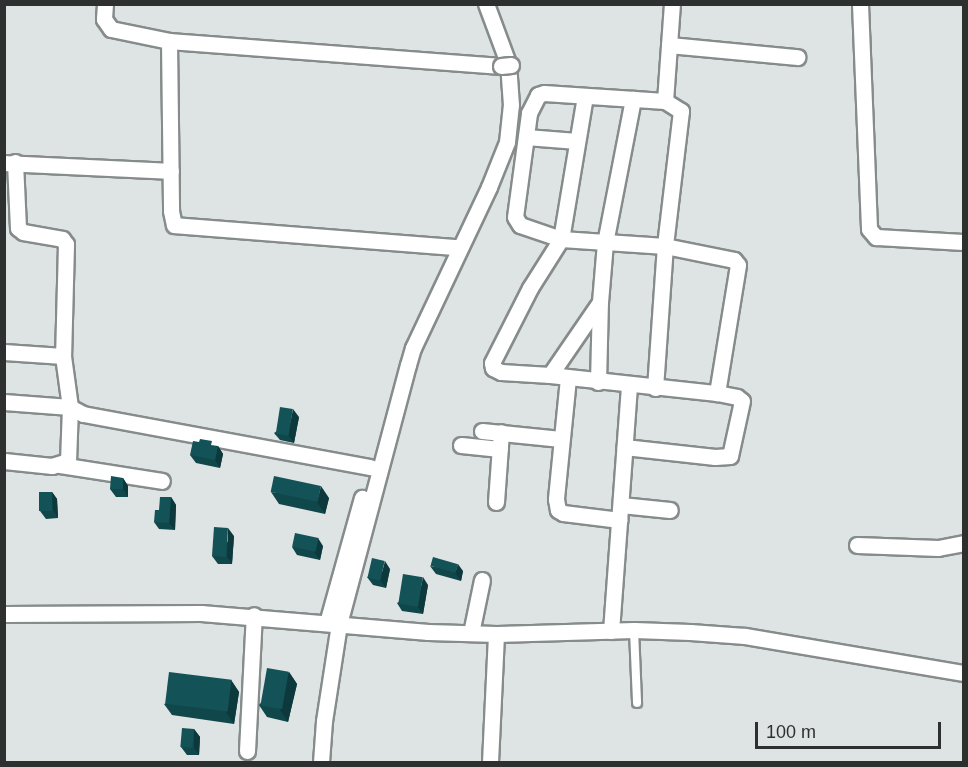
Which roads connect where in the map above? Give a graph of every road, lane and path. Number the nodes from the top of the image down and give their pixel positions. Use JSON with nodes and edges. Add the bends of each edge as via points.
{"nodes":[{"id":1,"x":105,"y":4,"type":"edge"},
{"id":2,"x":486,"y":4,"type":"edge"},
{"id":3,"x":672,"y":4,"type":"edge"},
{"id":4,"x":860,"y":4,"type":"edge"},
{"id":5,"x":169,"y":41,"type":"junction"},
{"id":6,"x":669,"y":45,"type":"junction"},
{"id":7,"x":797,"y":57,"type":"dead end"},
{"id":8,"x":505,"y":65,"type":"junction"},
{"id":9,"x":585,"y":96,"type":"junction"},
{"id":10,"x":633,"y":99,"type":"junction"},
{"id":11,"x":665,"y":101,"type":"junction"},
{"id":12,"x":526,"y":137,"type":"junction"},
{"id":13,"x":577,"y":141,"type":"junction"},
{"id":14,"x":10,"y":162,"type":"edge"},
{"id":15,"x":171,"y":171,"type":"junction"},
{"id":16,"x":561,"y":238,"type":"junction"},
{"id":17,"x":963,"y":242,"type":"edge"},
{"id":18,"x":605,"y":243,"type":"junction"},
{"id":19,"x":665,"y":246,"type":"junction"},
{"id":20,"x":456,"y":247,"type":"junction"},
{"id":21,"x":600,"y":302,"type":"junction"},
{"id":22,"x":4,"y":352,"type":"edge"},
{"id":23,"x":63,"y":356,"type":"junction"},
{"id":24,"x":550,"y":375,"type":"junction"},
{"id":25,"x":568,"y":378,"type":"junction"},
{"id":26,"x":598,"y":382,"type":"junction"},
{"id":27,"x":629,"y":386,"type":"junction"},
{"id":28,"x":655,"y":388,"type":"junction"},
{"id":29,"x":717,"y":393,"type":"junction"},
{"id":30,"x":4,"y":402,"type":"edge"},
{"id":31,"x":70,"y":407,"type":"junction"},
{"id":32,"x":482,"y":431,"type":"dead end"},
{"id":33,"x":501,"y":432,"type":"junction"},
{"id":34,"x":561,"y":439,"type":"junction"},
{"id":35,"x":461,"y":445,"type":"dead end"},
{"id":36,"x":626,"y":447,"type":"junction"},
{"id":37,"x":500,"y":449,"type":"junction"},
{"id":38,"x":4,"y":461,"type":"edge"},
{"id":39,"x":60,"y":465,"type":"junction"},
{"id":40,"x":370,"y":467,"type":"junction"},
{"id":41,"x":162,"y":481,"type":"dead end"},
{"id":42,"x":496,"y":502,"type":"dead end"},
{"id":43,"x":670,"y":510,"type":"dead end"},
{"id":44,"x":620,"y":512,"type":"junction"},
{"id":45,"x":963,"y":543,"type":"edge"},
{"id":46,"x":857,"y":545,"type":"dead end"},
{"id":47,"x":482,"y":580,"type":"dead end"},
{"id":48,"x":4,"y":614,"type":"edge"},
{"id":49,"x":254,"y":615,"type":"junction"},
{"id":50,"x":333,"y":623,"type":"junction"},
{"id":51,"x":634,"y":630,"type":"junction"},
{"id":52,"x":611,"y":631,"type":"junction"},
{"id":53,"x":471,"y":633,"type":"junction"},
{"id":54,"x":496,"y":634,"type":"junction"},
{"id":55,"x":963,"y":673,"type":"edge"},
{"id":56,"x":637,"y":703,"type":"dead end"},
{"id":57,"x":247,"y":751,"type":"dead end"},
{"id":58,"x":321,"y":762,"type":"edge"},
{"id":59,"x":490,"y":762,"type":"edge"}],
"edges":[{"from":1,"to":5,"type":"street","via":[[104,19],[111,29]]},
{"from":2,"to":8,"type":"street"},
{"from":3,"to":6,"type":"street"},
{"from":4,"to":17,"type":"street","via":[[868,229],[876,237]]},
{"from":5,"to":8,"type":"street"},
{"from":5,"to":15,"type":"street"},
{"from":6,"to":7,"type":"street"},
{"from":6,"to":11,"type":"street"},
{"from":8,"to":20,"type":"street","via":[[497,153]]},
{"from":8,"to":50,"type":"street","via":[[511,105],[507,142],[413,348]]},
{"from":9,"to":10,"type":"street"},
{"from":9,"to":12,"type":"street","via":[[538,95],[529,112]]},
{"from":9,"to":13,"type":"street"},
{"from":10,"to":11,"type":"street"},
{"from":10,"to":18,"type":"street"},
{"from":11,"to":19,"type":"street","via":[[678,107],[682,116]]},
{"from":12,"to":13,"type":"street"},
{"from":12,"to":16,"type":"street","via":[[515,218],[526,228]]},
{"from":13,"to":16,"type":"street"},
{"from":14,"to":15,"type":"street"},
{"from":14,"to":23,"type":"street","via":[[18,228],[62,239],[66,244]]},
{"from":15,"to":20,"type":"street","via":[[174,225]]},
{"from":16,"to":18,"type":"street"},
{"from":16,"to":24,"type":"street","via":[[492,363],[501,372]]},
{"from":18,"to":19,"type":"street"},
{"from":18,"to":21,"type":"street"},
{"from":19,"to":28,"type":"street"},
{"from":19,"to":29,"type":"street","via":[[738,264]]},
{"from":20,"to":40,"type":"street","via":[[397,378]]},
{"from":21,"to":24,"type":"street"},
{"from":21,"to":26,"type":"street"},
{"from":22,"to":23,"type":"street"},
{"from":23,"to":31,"type":"street"},
{"from":24,"to":25,"type":"street"},
{"from":25,"to":26,"type":"street"},
{"from":25,"to":34,"type":"street"},
{"from":26,"to":27,"type":"street"},
{"from":27,"to":28,"type":"street"},
{"from":27,"to":36,"type":"street"},
{"from":28,"to":29,"type":"street"},
{"from":29,"to":36,"type":"street","via":[[742,401],[730,456],[715,458]]},
{"from":30,"to":31,"type":"street"},
{"from":31,"to":39,"type":"street","via":[[70,455]]},
{"from":31,"to":40,"type":"street","via":[[83,414]]},
{"from":32,"to":33,"type":"street"},
{"from":33,"to":34,"type":"street"},
{"from":33,"to":37,"type":"street"},
{"from":34,"to":44,"type":"street","via":[[558,510]]},
{"from":35,"to":37,"type":"street"},
{"from":36,"to":44,"type":"street"},
{"from":37,"to":42,"type":"street"},
{"from":38,"to":39,"type":"street"},
{"from":39,"to":41,"type":"street"},
{"from":40,"to":50,"type":"street"},
{"from":43,"to":44,"type":"street"},
{"from":44,"to":52,"type":"street"},
{"from":45,"to":46,"type":"street","via":[[938,548]]},
{"from":47,"to":53,"type":"street"},
{"from":48,"to":49,"type":"street","via":[[151,611]]},
{"from":49,"to":50,"type":"street"},
{"from":49,"to":57,"type":"street"},
{"from":50,"to":53,"type":"street"},
{"from":50,"to":58,"type":"street"},
{"from":51,"to":52,"type":"street"},
{"from":51,"to":55,"type":"street","via":[[745,636]]},
{"from":51,"to":56,"type":"lane"},
{"from":52,"to":54,"type":"street"},
{"from":53,"to":54,"type":"street"},
{"from":54,"to":59,"type":"street"}]}
